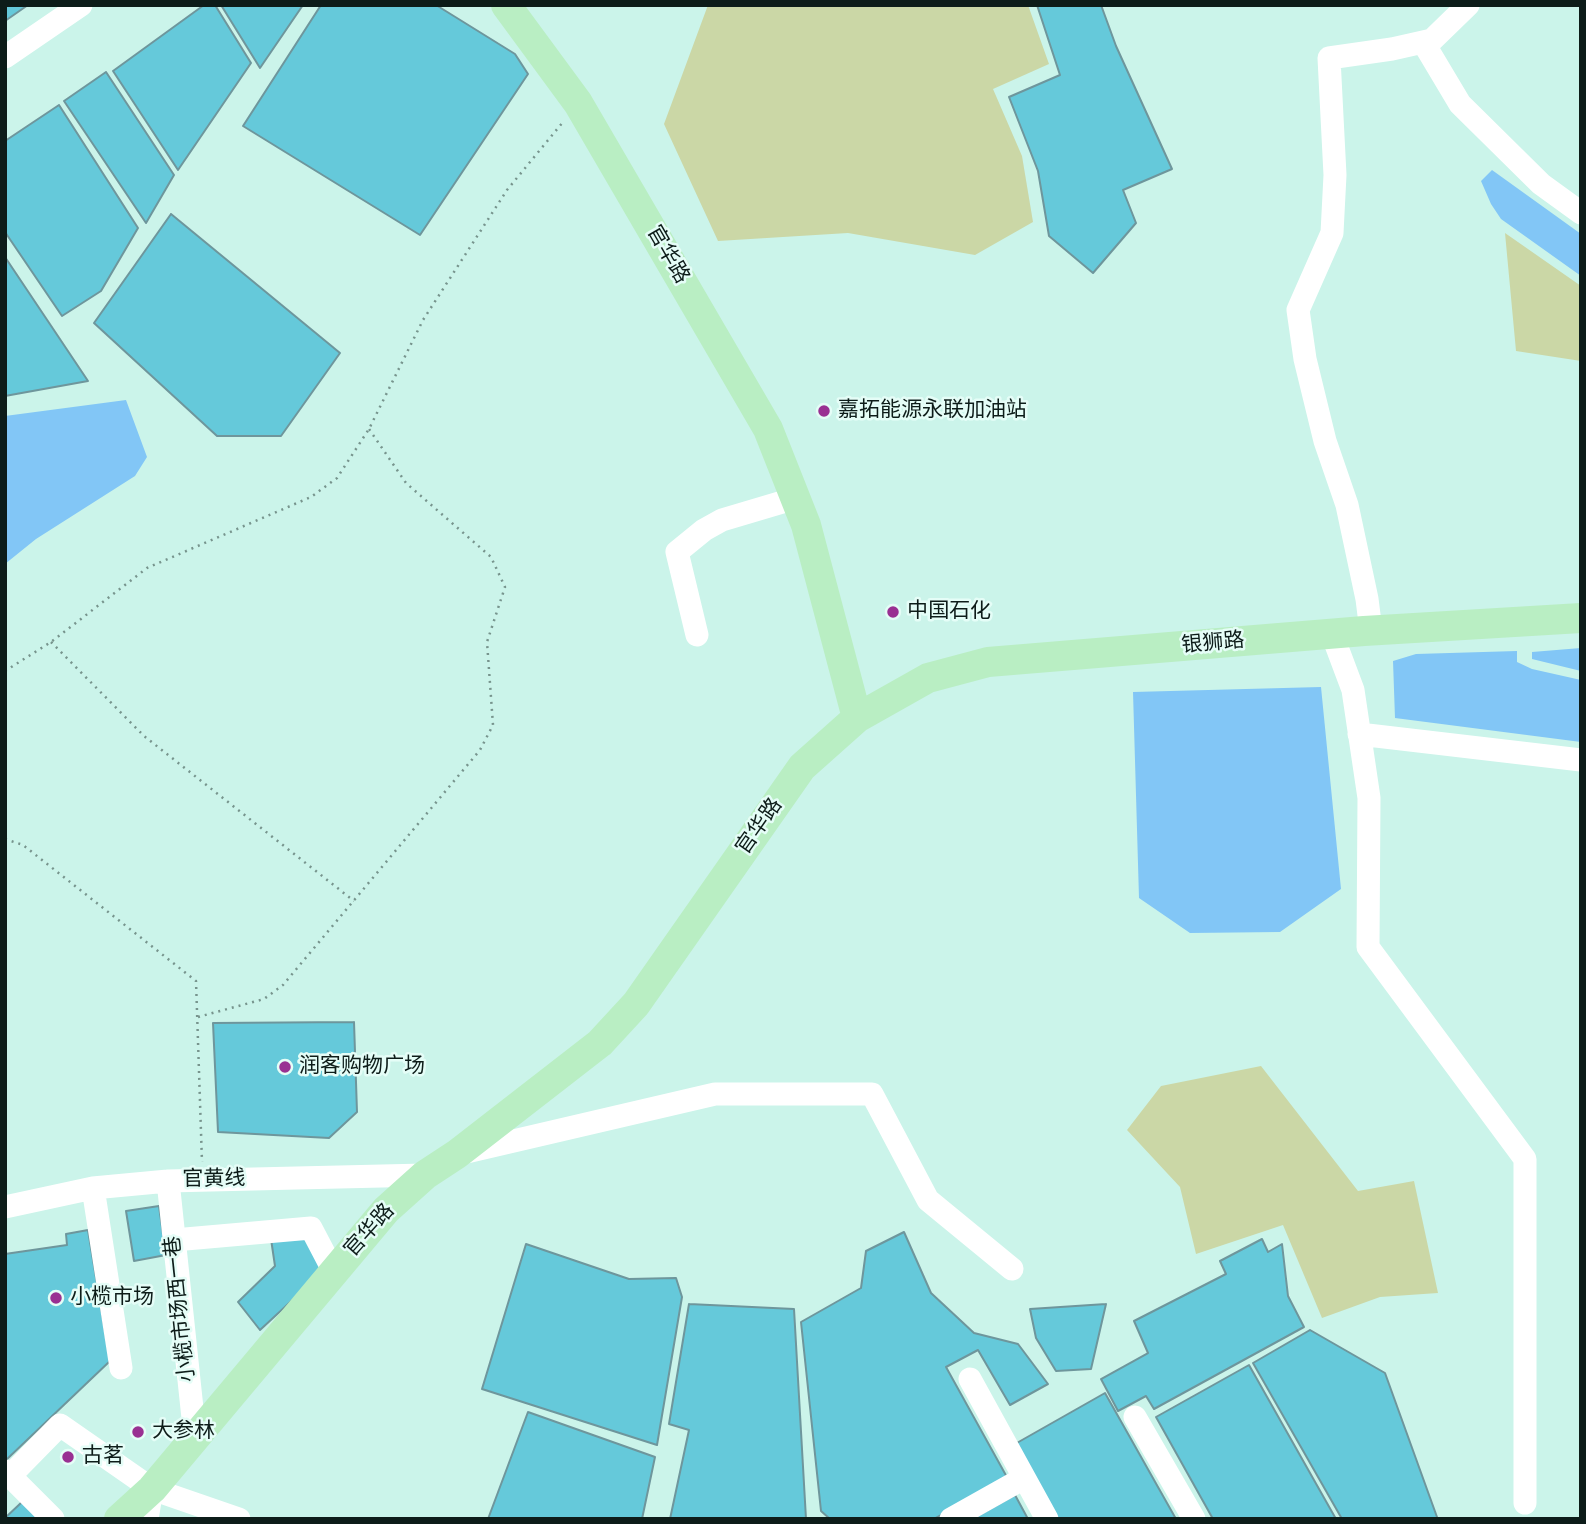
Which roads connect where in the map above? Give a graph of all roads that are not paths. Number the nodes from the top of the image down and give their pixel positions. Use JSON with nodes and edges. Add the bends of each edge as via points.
{"nodes":[{"id":1,"x":81,"y":5,"type":"edge"},
{"id":2,"x":506,"y":5,"type":"edge"},
{"id":3,"x":1468,"y":5,"type":"edge"},
{"id":4,"x":1423,"y":42,"type":"junction"},
{"id":5,"x":5,"y":57,"type":"edge"},
{"id":6,"x":1581,"y":213,"type":"edge"},
{"id":7,"x":796,"y":498,"type":"junction"},
{"id":8,"x":1581,"y":618,"type":"edge"},
{"id":9,"x":1371,"y":631,"type":"junction"},
{"id":10,"x":1332,"y":634,"type":"junction"},
{"id":11,"x":697,"y":635,"type":"dead end"},
{"id":12,"x":857,"y":718,"type":"junction"},
{"id":13,"x":1359,"y":734,"type":"junction"},
{"id":14,"x":1581,"y":760,"type":"edge"},
{"id":15,"x":457,"y":1154,"type":"junction"},
{"id":16,"x":425,"y":1175,"type":"junction"},
{"id":17,"x":168,"y":1181,"type":"junction"},
{"id":18,"x":93,"y":1188,"type":"junction"},
{"id":19,"x":5,"y":1206,"type":"edge"},
{"id":20,"x":174,"y":1240,"type":"junction"},
{"id":21,"x":1012,"y":1269,"type":"dead end"},
{"id":22,"x":334,"y":1272,"type":"junction"},
{"id":23,"x":121,"y":1368,"type":"dead end"},
{"id":24,"x":970,"y":1379,"type":"dead end"},
{"id":25,"x":1135,"y":1417,"type":"dead end"},
{"id":26,"x":195,"y":1437,"type":"junction"},
{"id":27,"x":8,"y":1473,"type":"edge"},
{"id":28,"x":1024,"y":1478,"type":"junction"},
{"id":29,"x":152,"y":1489,"type":"junction"},
{"id":30,"x":1525,"y":1503,"type":"dead end"},
{"id":31,"x":53,"y":1519,"type":"edge"},
{"id":32,"x":119,"y":1519,"type":"edge"},
{"id":33,"x":147,"y":1519,"type":"edge"},
{"id":34,"x":239,"y":1519,"type":"edge"},
{"id":35,"x":951,"y":1519,"type":"edge"},
{"id":36,"x":1047,"y":1519,"type":"edge"},
{"id":37,"x":1194,"y":1519,"type":"edge"}],
"edges":[{"from":1,"to":5,"type":"street"},
{"from":2,"to":7,"type":"main road","name":"官华路","via":[[578,103],[768,429]]},
{"from":3,"to":4,"type":"street","via":[[1432,40]]},
{"from":4,"to":6,"type":"street","via":[[1460,104],[1541,184]]},
{"from":4,"to":9,"type":"street","via":[[1329,58],[1335,175],[1332,233],[1298,310],[1325,441],[1347,505]]},
{"from":7,"to":11,"type":"street","via":[[722,520],[677,552]]},
{"from":7,"to":12,"type":"main road","name":"官华路"},
{"from":8,"to":9,"type":"main road","name":"银狮路"},
{"from":9,"to":10,"type":"main road","name":"银狮路"},
{"from":10,"to":12,"type":"main road","name":"银狮路","via":[[988,662],[928,678]]},
{"from":10,"to":13,"type":"street","via":[[1353,690]]},
{"from":12,"to":15,"type":"main road","name":"官华路","via":[[802,767],[636,1004],[600,1043]]},
{"from":13,"to":14,"type":"street"},
{"from":13,"to":30,"type":"street","via":[[1369,798],[1368,947],[1525,1159]]},
{"from":15,"to":16,"type":"main road","name":"官华路"},
{"from":15,"to":21,"type":"street","via":[[715,1094],[872,1094],[928,1200]]},
{"from":16,"to":17,"type":"street","name":"官黄线"},
{"from":16,"to":22,"type":"main road","name":"官华路","via":[[386,1210]]},
{"from":17,"to":18,"type":"street","name":"官黄线"},
{"from":17,"to":20,"type":"street","name":"小榄市场西一巷"},
{"from":18,"to":19,"type":"street","name":"官黄线"},
{"from":18,"to":23,"type":"street"},
{"from":20,"to":22,"type":"street","via":[[311,1228]]},
{"from":20,"to":26,"type":"street","name":"小榄市场西一巷"},
{"from":22,"to":26,"type":"main road","name":"官华路"},
{"from":24,"to":28,"type":"street"},
{"from":25,"to":37,"type":"street"},
{"from":26,"to":29,"type":"main road","name":"官华路"},
{"from":27,"to":29,"type":"street","via":[[60,1426]]},
{"from":27,"to":31,"type":"street"},
{"from":28,"to":35,"type":"street"},
{"from":28,"to":36,"type":"street"},
{"from":29,"to":32,"type":"main road","name":"官华路"},
{"from":29,"to":33,"type":"street"},
{"from":29,"to":34,"type":"street"}]}
